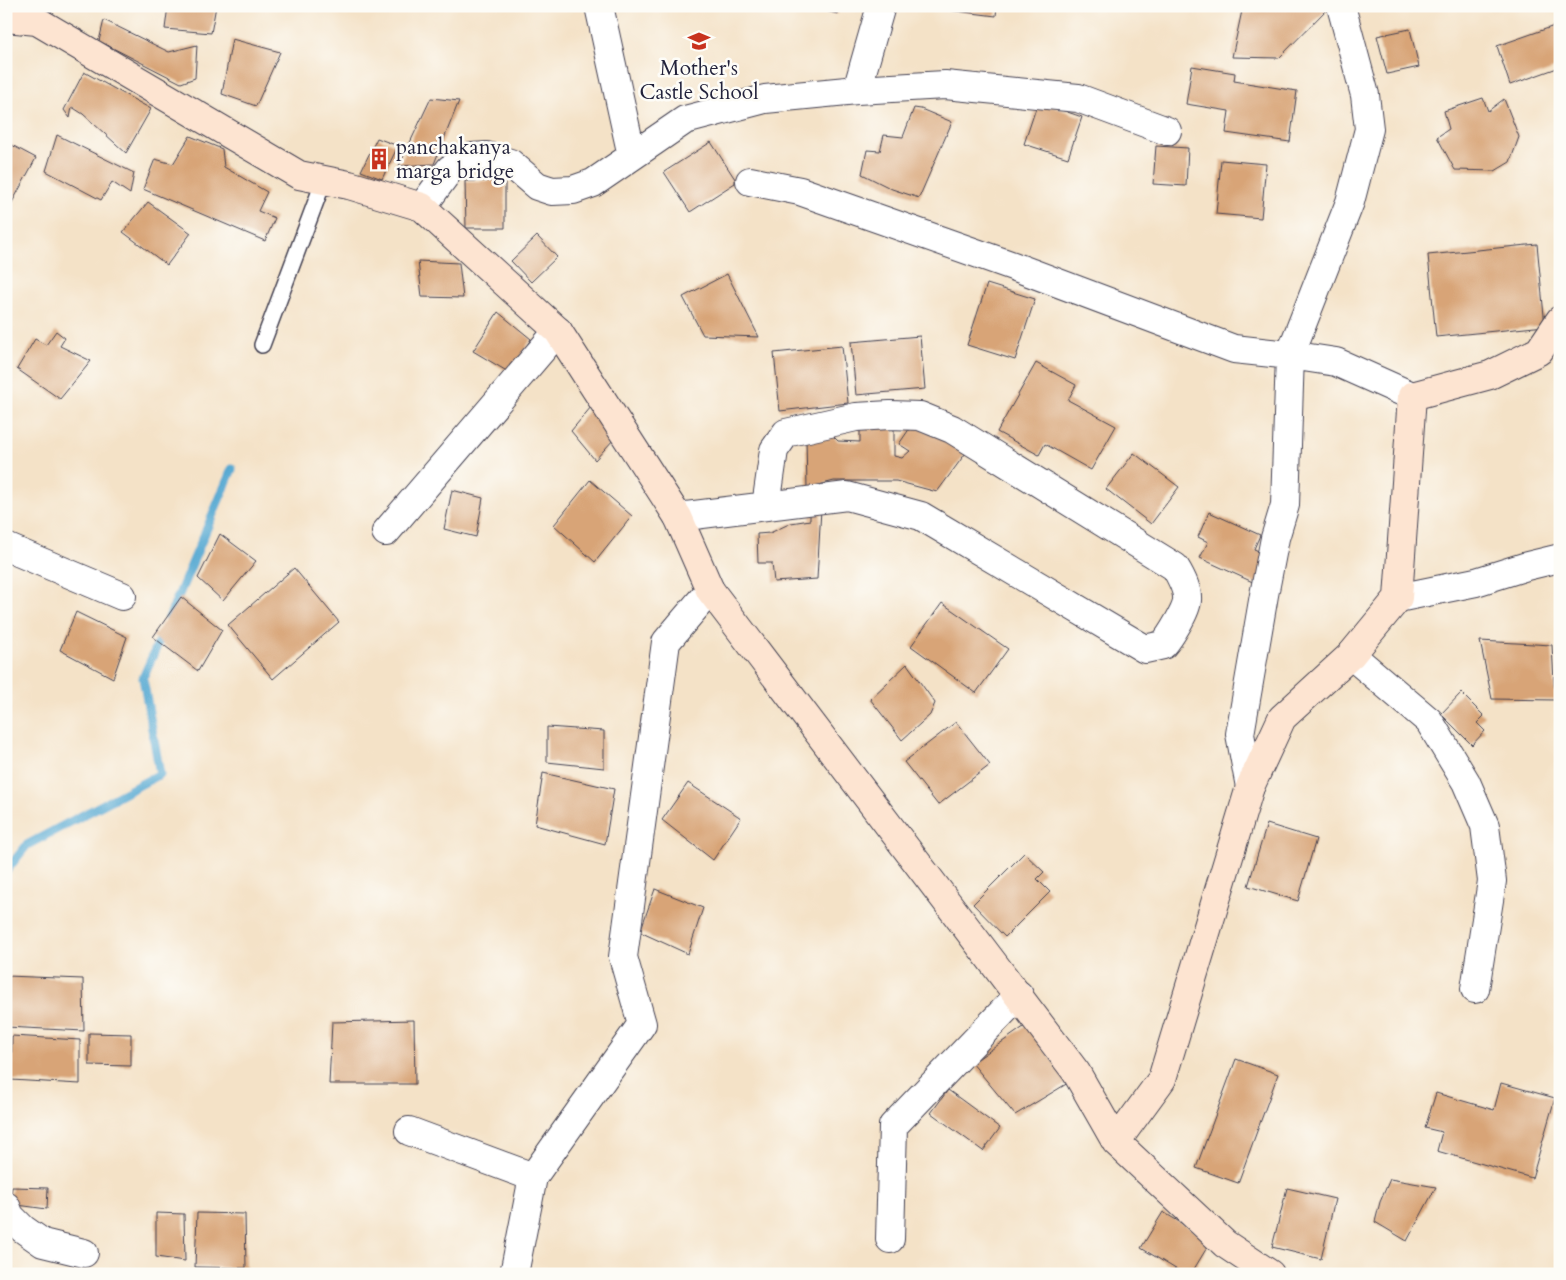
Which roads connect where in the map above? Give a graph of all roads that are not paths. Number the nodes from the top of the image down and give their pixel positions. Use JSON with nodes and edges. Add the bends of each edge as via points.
{"nodes":[{"id":1,"x":599,"y":6,"type":"edge"},
{"id":2,"x":881,"y":6,"type":"edge"},
{"id":3,"x":1341,"y":6,"type":"edge"},
{"id":4,"x":6,"y":18,"type":"edge"},
{"id":5,"x":857,"y":90,"type":"junction"},
{"id":6,"x":1167,"y":131,"type":"dead end"},
{"id":7,"x":632,"y":156,"type":"junction"},
{"id":8,"x":324,"y":180,"type":"junction"},
{"id":9,"x":750,"y":181,"type":"dead end"},
{"id":10,"x":422,"y":207,"type":"junction"},
{"id":11,"x":1560,"y":320,"type":"edge"},
{"id":12,"x":558,"y":331,"type":"junction"},
{"id":13,"x":262,"y":345,"type":"dead end"},
{"id":14,"x":1290,"y":355,"type":"junction"},
{"id":15,"x":1412,"y":396,"type":"junction"},
{"id":16,"x":766,"y":506,"type":"junction"},
{"id":17,"x":678,"y":518,"type":"junction"},
{"id":18,"x":386,"y":532,"type":"dead end"},
{"id":19,"x":6,"y":547,"type":"edge"},
{"id":20,"x":1560,"y":558,"type":"edge"},
{"id":21,"x":710,"y":590,"type":"junction"},
{"id":22,"x":122,"y":596,"type":"dead end"},
{"id":23,"x":1398,"y":598,"type":"junction"},
{"id":24,"x":1351,"y":655,"type":"junction"},
{"id":25,"x":1250,"y":787,"type":"junction"},
{"id":26,"x":1475,"y":989,"type":"dead end"},
{"id":27,"x":1019,"y":996,"type":"junction"},
{"id":28,"x":409,"y":1131,"type":"dead end"},
{"id":29,"x":1116,"y":1142,"type":"junction"},
{"id":30,"x":533,"y":1177,"type":"junction"},
{"id":31,"x":6,"y":1206,"type":"edge"},
{"id":32,"x":890,"y":1239,"type":"dead end"},
{"id":33,"x":84,"y":1253,"type":"dead end"},
{"id":34,"x":514,"y":1274,"type":"edge"},
{"id":35,"x":1270,"y":1274,"type":"edge"}],
"edges":[{"from":1,"to":7,"type":"street"},
{"from":2,"to":5,"type":"street"},
{"from":3,"to":14,"type":"street","via":[[1365,96],[1369,129],[1350,202]]},
{"from":4,"to":8,"type":"street","via":[[37,21],[299,175]]},
{"from":5,"to":6,"type":"street","via":[[945,85],[1078,98]]},
{"from":5,"to":7,"type":"street","via":[[765,99],[685,120]]},
{"from":7,"to":10,"type":"street","via":[[593,183],[573,190],[552,191],[537,186],[510,163],[487,156],[472,157],[450,169]]},
{"from":8,"to":10,"type":"street"},
{"from":8,"to":13,"type":"lane"},
{"from":9,"to":14,"type":"street","via":[[800,191],[1004,262],[1234,349]]},
{"from":10,"to":12,"type":"street"},
{"from":11,"to":15,"type":"street","via":[[1539,351],[1490,375]]},
{"from":12,"to":17,"type":"street"},
{"from":12,"to":18,"type":"street"},
{"from":14,"to":15,"type":"street","via":[[1336,362]]},
{"from":14,"to":25,"type":"street","via":[[1285,505],[1275,538],[1240,734]]},
{"from":15,"to":23,"type":"street"},
{"from":16,"to":16,"type":"street","via":[[847,496],[921,516],[1146,649],[1164,645],[1174,632],[1188,600],[1175,567],[952,429],[920,416],[856,417],[786,434],[774,450]]},
{"from":16,"to":17,"type":"street"},
{"from":17,"to":21,"type":"street"},
{"from":19,"to":22,"type":"street"},
{"from":20,"to":23,"type":"street","via":[[1476,582]]},
{"from":21,"to":27,"type":"street"},
{"from":21,"to":30,"type":"street","via":[[666,642],[623,957],[642,1024]]},
{"from":23,"to":24,"type":"street"},
{"from":24,"to":25,"type":"street","via":[[1282,718]]},
{"from":24,"to":26,"type":"street","via":[[1429,721],[1466,782],[1485,826],[1492,881]]},
{"from":25,"to":29,"type":"street","via":[[1162,1080]]},
{"from":27,"to":29,"type":"street","via":[[1076,1072]]},
{"from":27,"to":32,"type":"street","via":[[893,1126]]},
{"from":28,"to":30,"type":"street"},
{"from":29,"to":35,"type":"street","via":[[1225,1244]]},
{"from":30,"to":34,"type":"street"},
{"from":31,"to":33,"type":"street","via":[[10,1216],[23,1229],[43,1243]]}]}
